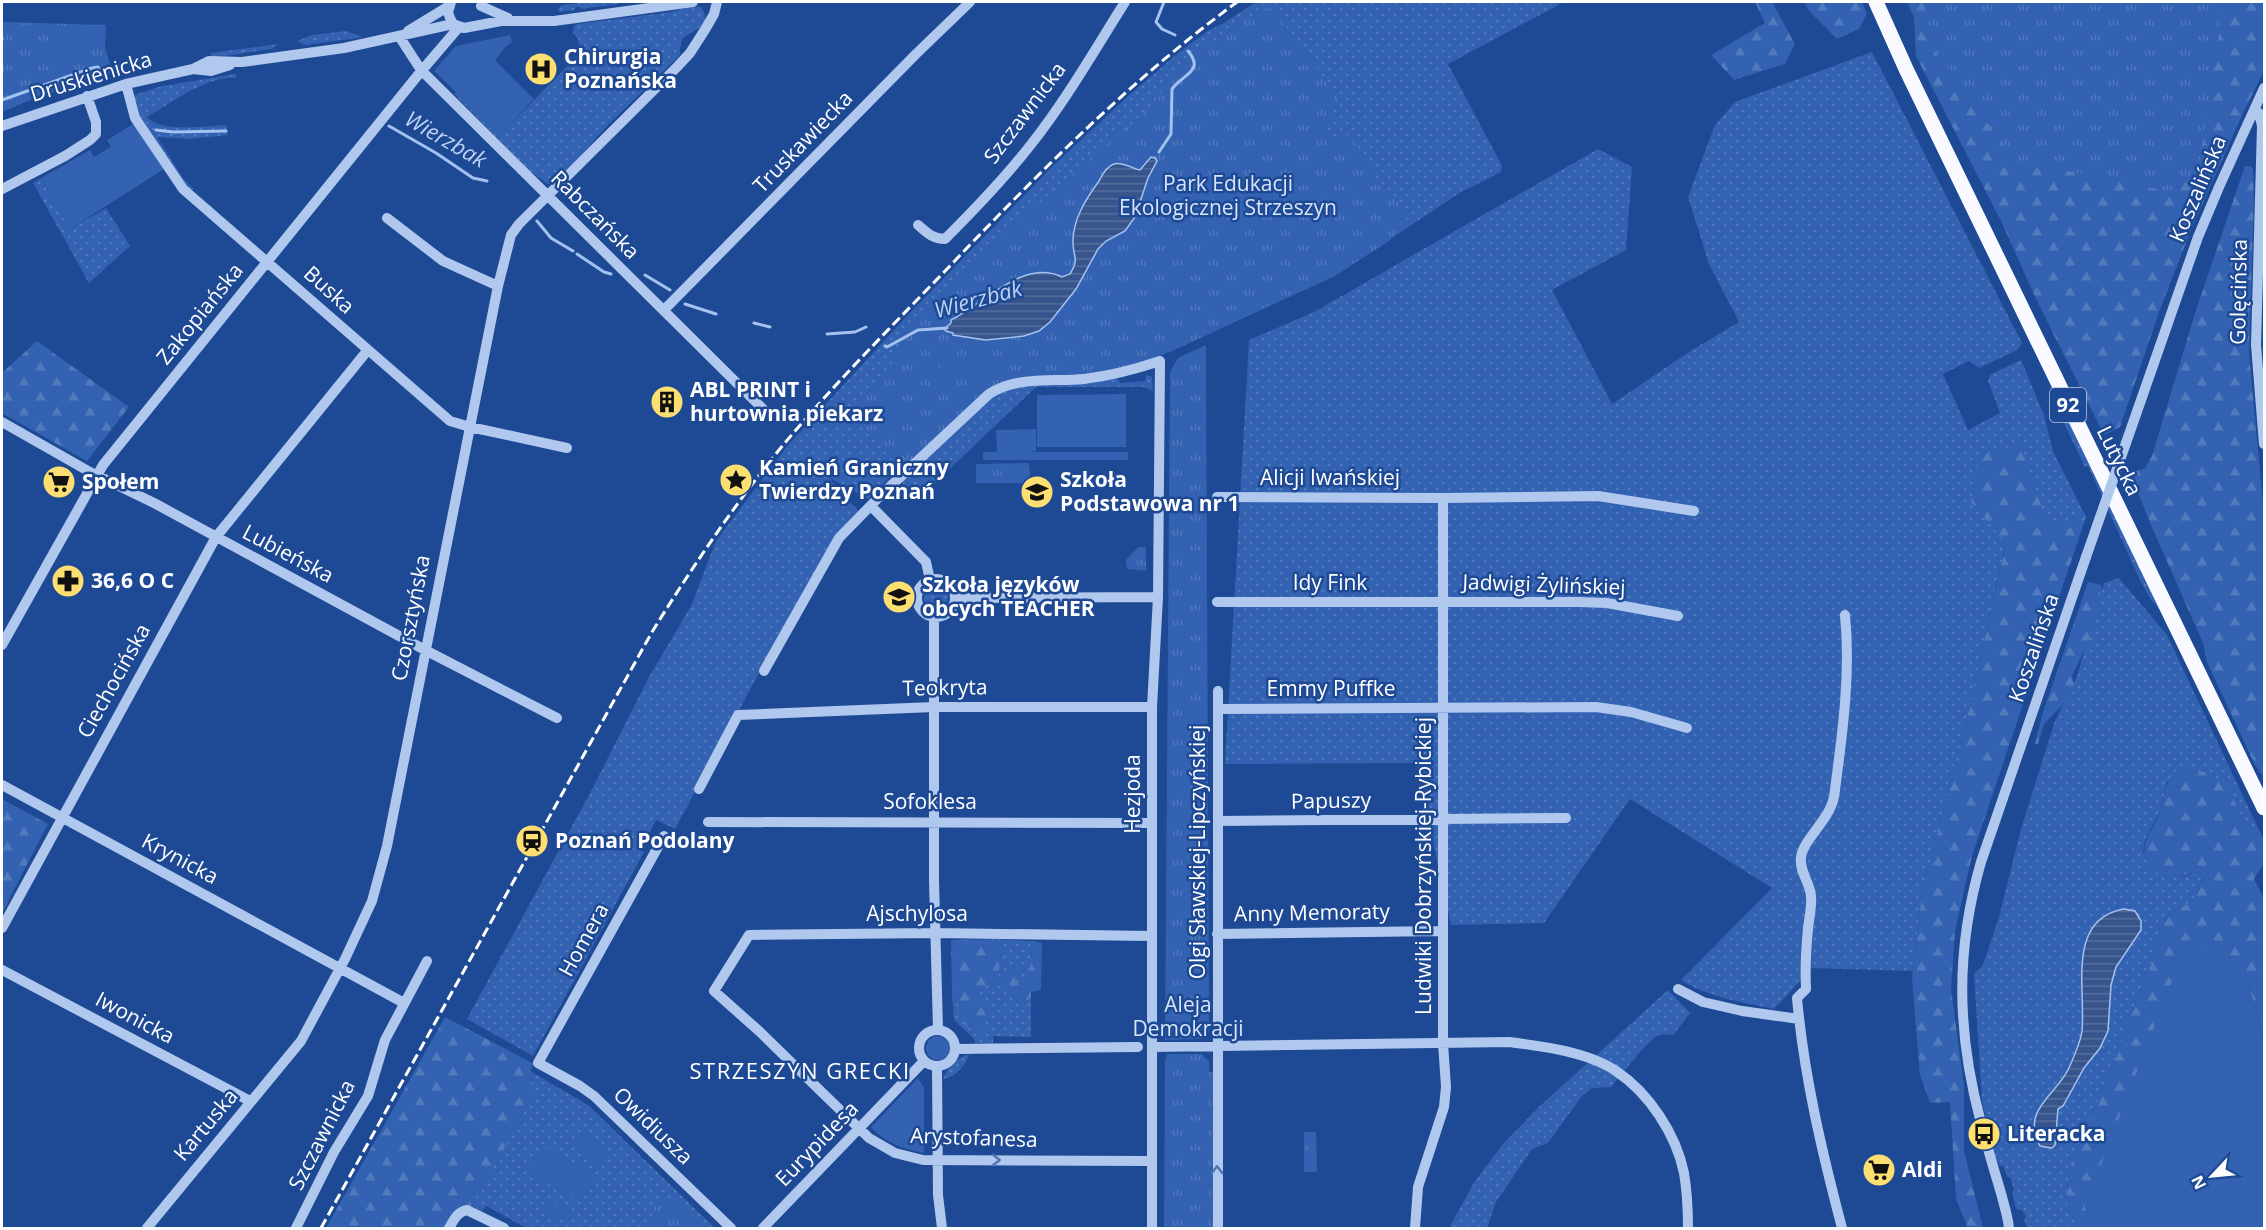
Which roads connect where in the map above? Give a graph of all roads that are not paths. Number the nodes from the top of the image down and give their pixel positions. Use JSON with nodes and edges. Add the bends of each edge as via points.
{"nodes":[{"id":1,"x":693,"y":2,"type":"edge"},
{"id":2,"x":717,"y":2,"type":"edge"},
{"id":3,"x":970,"y":2,"type":"edge"},
{"id":4,"x":1125,"y":2,"type":"edge"},
{"id":5,"x":1876,"y":2,"type":"edge"},
{"id":6,"x":450,"y":4,"type":"edge"},
{"id":7,"x":480,"y":4,"type":"edge"},
{"id":8,"x":513,"y":20,"type":"junction"},
{"id":9,"x":456,"y":25,"type":"junction"},
{"id":10,"x":475,"y":25,"type":"junction"},
{"id":11,"x":399,"y":36,"type":"junction"},
{"id":12,"x":421,"y":70,"type":"junction"},
{"id":13,"x":126,"y":84,"type":"junction"},
{"id":14,"x":2265,"y":88,"type":"edge"},
{"id":15,"x":87,"y":96,"type":"junction"},
{"id":16,"x":2256,"y":105,"type":"junction"},
{"id":17,"x":2247,"y":124,"type":"junction"},
{"id":18,"x":2,"y":126,"type":"edge"},
{"id":19,"x":2261,"y":141,"type":"junction"},
{"id":20,"x":2,"y":189,"type":"edge"},
{"id":21,"x":547,"y":195,"type":"junction"},
{"id":22,"x":387,"y":218,"type":"dead end"},
{"id":23,"x":918,"y":225,"type":"dead end"},
{"id":24,"x":267,"y":261,"type":"junction"},
{"id":25,"x":498,"y":286,"type":"junction"},
{"id":26,"x":664,"y":310,"type":"junction"},
{"id":27,"x":2260,"y":345,"type":"edge"},
{"id":28,"x":367,"y":351,"type":"junction"},
{"id":29,"x":770,"y":416,"type":"dead end"},
{"id":30,"x":2,"y":422,"type":"edge"},
{"id":31,"x":470,"y":427,"type":"junction"},
{"id":32,"x":2265,"y":444,"type":"edge"},
{"id":33,"x":567,"y":448,"type":"dead end"},
{"id":34,"x":97,"y":474,"type":"junction"},
{"id":35,"x":1217,"y":497,"type":"dead end"},
{"id":36,"x":1443,"y":498,"type":"junction"},
{"id":37,"x":871,"y":506,"type":"junction"},
{"id":38,"x":1694,"y":511,"type":"dead end"},
{"id":39,"x":216,"y":537,"type":"junction"},
{"id":40,"x":930,"y":580,"type":"junction"},
{"id":41,"x":1158,"y":597,"type":"junction"},
{"id":42,"x":955,"y":598,"type":"junction"},
{"id":43,"x":1217,"y":602,"type":"dead end"},
{"id":44,"x":1444,"y":602,"type":"junction"},
{"id":45,"x":1845,"y":615,"type":"dead end"},
{"id":46,"x":934,"y":616,"type":"junction"},
{"id":47,"x":1678,"y":616,"type":"dead end"},
{"id":48,"x":2,"y":645,"type":"edge"},
{"id":49,"x":425,"y":650,"type":"junction"},
{"id":50,"x":764,"y":671,"type":"dead end"},
{"id":51,"x":1218,"y":691,"type":"dead end"},
{"id":52,"x":934,"y":707,"type":"junction"},
{"id":53,"x":1152,"y":707,"type":"junction"},
{"id":54,"x":1443,"y":708,"type":"junction"},
{"id":55,"x":1219,"y":709,"type":"junction"},
{"id":56,"x":557,"y":718,"type":"dead end"},
{"id":57,"x":1687,"y":728,"type":"dead end"},
{"id":58,"x":2,"y":785,"type":"edge"},
{"id":59,"x":699,"y":789,"type":"dead end"},
{"id":60,"x":2263,"y":800,"type":"edge"},
{"id":61,"x":61,"y":817,"type":"junction"},
{"id":62,"x":1566,"y":818,"type":"dead end"},
{"id":63,"x":1444,"y":819,"type":"junction"},
{"id":64,"x":934,"y":821,"type":"junction"},
{"id":65,"x":1218,"y":821,"type":"junction"},
{"id":66,"x":708,"y":822,"type":"dead end"},
{"id":67,"x":1152,"y":822,"type":"junction"},
{"id":68,"x":664,"y":836,"type":"dead end"},
{"id":69,"x":2,"y":928,"type":"edge"},
{"id":70,"x":1443,"y":931,"type":"junction"},
{"id":71,"x":935,"y":933,"type":"junction"},
{"id":72,"x":1217,"y":934,"type":"junction"},
{"id":73,"x":1151,"y":936,"type":"junction"},
{"id":74,"x":427,"y":961,"type":"dead end"},
{"id":75,"x":341,"y":968,"type":"junction"},
{"id":76,"x":2,"y":970,"type":"edge"},
{"id":77,"x":1678,"y":989,"type":"dead end"},
{"id":78,"x":714,"y":991,"type":"joint"},
{"id":79,"x":404,"y":1003,"type":"junction"},
{"id":80,"x":1799,"y":1019,"type":"junction"},
{"id":81,"x":938,"y":1029,"type":"junction"},
{"id":82,"x":1443,"y":1043,"type":"junction"},
{"id":83,"x":296,"y":1047,"type":"joint"},
{"id":84,"x":1138,"y":1047,"type":"dead end"},
{"id":85,"x":1152,"y":1047,"type":"junction"},
{"id":86,"x":1217,"y":1047,"type":"junction"},
{"id":87,"x":956,"y":1049,"type":"junction"},
{"id":88,"x":924,"y":1061,"type":"junction"},
{"id":89,"x":538,"y":1063,"type":"joint"},
{"id":90,"x":937,"y":1067,"type":"junction"},
{"id":91,"x":250,"y":1101,"type":"junction"},
{"id":92,"x":858,"y":1130,"type":"junction"},
{"id":93,"x":938,"y":1160,"type":"junction"},
{"id":94,"x":1152,"y":1161,"type":"junction"},
{"id":95,"x":2010,"y":1227,"type":"edge"},
{"id":96,"x":147,"y":1228,"type":"edge"},
{"id":97,"x":296,"y":1228,"type":"edge"},
{"id":98,"x":449,"y":1228,"type":"edge"},
{"id":99,"x":504,"y":1228,"type":"edge"},
{"id":100,"x":730,"y":1228,"type":"edge"},
{"id":101,"x":763,"y":1228,"type":"edge"},
{"id":102,"x":942,"y":1228,"type":"edge"},
{"id":103,"x":1152,"y":1228,"type":"edge"},
{"id":104,"x":1218,"y":1228,"type":"edge"},
{"id":105,"x":1415,"y":1228,"type":"edge"},
{"id":106,"x":1688,"y":1228,"type":"edge"},
{"id":107,"x":1842,"y":1228,"type":"edge"}],
"edges":[{"from":1,"to":8,"type":"street","via":[[554,21]]},
{"from":2,"to":21,"type":"street","name":"Czorsztyńska","via":[[690,53]]},
{"from":3,"to":26,"type":"street","name":"Truskawiecka"},
{"from":4,"to":23,"type":"street","name":"Szczawnicka","via":[[1028,148],[945,239],[930,236]]},
{"from":5,"to":60,"type":"main road","name":"Lutycka","number":"92"},
{"from":6,"to":9,"type":"street","via":[[448,12]]},
{"from":6,"to":11,"type":"street","name":"Druskienicka"},
{"from":7,"to":8,"type":"street"},
{"from":7,"to":10,"type":"street","via":[[481,17]]},
{"from":8,"to":10,"type":"street"},
{"from":9,"to":10,"type":"street","name":"Druskienicka"},
{"from":9,"to":11,"type":"street","name":"Druskienicka"},
{"from":9,"to":12,"type":"street","name":"Zakopiańska"},
{"from":11,"to":12,"type":"street","name":"Rabczańska"},
{"from":11,"to":13,"type":"street","name":"Druskienicka","via":[[242,62],[209,61],[193,69]]},
{"from":12,"to":21,"type":"street","name":"Rabczańska"},
{"from":12,"to":24,"type":"street","name":"Zakopiańska"},
{"from":13,"to":15,"type":"street","name":"Druskienicka"},
{"from":13,"to":24,"type":"street","name":"Buska","via":[[137,121],[183,189]]},
{"from":14,"to":16,"type":"street"},
{"from":15,"to":18,"type":"street","name":"Druskienicka"},
{"from":15,"to":20,"type":"street","via":[[96,134],[65,156]]},
{"from":16,"to":17,"type":"street","name":"Koszalińska"},
{"from":16,"to":19,"type":"street","name":"Golęcińska","via":[[2261,118]]},
{"from":17,"to":19,"type":"street","via":[[2254,127]]},
{"from":17,"to":95,"type":"street","name":"Koszalińska","bridge":true,"via":[[2198,237],[1981,862],[1970,905],[1961,999],[1968,1066]]},
{"from":19,"to":27,"type":"street","name":"Golęcińska"},
{"from":21,"to":25,"type":"street","name":"Czorsztyńska","via":[[511,235]]},
{"from":21,"to":26,"type":"street","name":"Rabczańska"},
{"from":22,"to":25,"type":"street","via":[[443,261]]},
{"from":24,"to":28,"type":"street","name":"Buska"},
{"from":24,"to":34,"type":"street","name":"Zakopiańska"},
{"from":25,"to":31,"type":"street","name":"Czorsztyńska"},
{"from":26,"to":29,"type":"street","name":"Rabczańska"},
{"from":27,"to":32,"type":"street","name":"Golęcińska"},
{"from":28,"to":31,"type":"street","name":"Buska","via":[[450,421]]},
{"from":28,"to":39,"type":"street","name":"Ciechocińska"},
{"from":30,"to":34,"type":"street","name":"Lubieńska"},
{"from":31,"to":33,"type":"street","name":"Buska"},
{"from":31,"to":49,"type":"street","name":"Czorsztyńska"},
{"from":34,"to":39,"type":"street","name":"Lubieńska"},
{"from":34,"to":48,"type":"street","name":"Zakopiańska"},
{"from":35,"to":36,"type":"street","name":"Alicji Iwańskiej"},
{"from":36,"to":38,"type":"street","name":"Alicji Iwańskiej","via":[[1598,496]]},
{"from":36,"to":44,"type":"street","name":"Ludwiki Dobrzyńskiej-Rybickiej"},
{"from":37,"to":40,"type":"street","via":[[926,562]]},
{"from":37,"to":41,"type":"street","name":"Hezjoda","via":[[1000,387],[1086,379],[1160,361]]},
{"from":37,"to":50,"type":"street","via":[[836,541]]},
{"from":39,"to":49,"type":"street","name":"Lubieńska"},
{"from":39,"to":61,"type":"street","name":"Ciechocińska"},
{"from":40,"to":42,"type":"street","via":[[948,583]]},
{"from":40,"to":46,"type":"street","via":[[919,591],[918,601],[924,612]]},
{"from":41,"to":42,"type":"street"},
{"from":41,"to":53,"type":"street","name":"Hezjoda"},
{"from":42,"to":46,"type":"street","via":[[951,610]]},
{"from":43,"to":44,"type":"street","name":"Idy Fink"},
{"from":44,"to":47,"type":"street","name":"Jadwigi Żylińskiej","via":[[1578,602]]},
{"from":44,"to":54,"type":"street","name":"Ludwiki Dobrzyńskiej-Rybickiej"},
{"from":45,"to":80,"type":"street","via":[[1845,703],[1834,797],[1801,859],[1811,900],[1806,989],[1797,998]]},
{"from":46,"to":52,"type":"street"},
{"from":49,"to":56,"type":"street","name":"Lubieńska"},
{"from":49,"to":75,"type":"street","name":"Czorsztyńska","via":[[376,892]]},
{"from":51,"to":55,"type":"street","name":"Olgi Sławskiej-Lipczyńskiej"},
{"from":52,"to":53,"type":"street","name":"Teokryta"},
{"from":52,"to":59,"type":"street","name":"Teokryta","via":[[738,715]]},
{"from":52,"to":64,"type":"street"},
{"from":53,"to":67,"type":"street","name":"Hezjoda"},
{"from":54,"to":55,"type":"street","name":"Emmy Puffke"},
{"from":54,"to":57,"type":"street","name":"Emmy Puffke","via":[[1596,707]]},
{"from":54,"to":63,"type":"street","name":"Ludwiki Dobrzyńskiej-Rybickiej"},
{"from":55,"to":65,"type":"street","name":"Olgi Sławskiej-Lipczyńskiej"},
{"from":58,"to":61,"type":"street","name":"Krynicka"},
{"from":61,"to":69,"type":"street","name":"Ciechocińska"},
{"from":61,"to":75,"type":"street","name":"Krynicka","via":[[197,886]]},
{"from":62,"to":63,"type":"street","name":"Papuszy"},
{"from":63,"to":65,"type":"street","name":"Papuszy"},
{"from":63,"to":70,"type":"street","name":"Ludwiki Dobrzyńskiej-Rybickiej"},
{"from":64,"to":66,"type":"street","name":"Sofoklesa"},
{"from":64,"to":67,"type":"street","name":"Sofoklesa"},
{"from":64,"to":71,"type":"street"},
{"from":65,"to":72,"type":"street","name":"Olgi Sławskiej-Lipczyńskiej"},
{"from":67,"to":73,"type":"street","name":"Hezjoda"},
{"from":68,"to":89,"type":"street","name":"Homera"},
{"from":70,"to":72,"type":"street","name":"Anny Memoraty"},
{"from":70,"to":82,"type":"street","name":"Ludwiki Dobrzyńskiej-Rybickiej"},
{"from":71,"to":73,"type":"street","name":"Ajschylosa"},
{"from":71,"to":78,"type":"street","name":"Ajschylosa","via":[[749,935]]},
{"from":71,"to":81,"type":"street"},
{"from":72,"to":86,"type":"street","name":"Olgi Sławskiej-Lipczyńskiej"},
{"from":73,"to":85,"type":"street","name":"Hezjoda"},
{"from":74,"to":79,"type":"street","name":"Szczawnicka"},
{"from":75,"to":79,"type":"street","name":"Krynicka"},
{"from":75,"to":83,"type":"street","name":"Czorsztyńska"},
{"from":76,"to":91,"type":"street","name":"Iwonicka"},
{"from":77,"to":80,"type":"street","via":[[1703,1002]]},
{"from":78,"to":92,"type":"street","name":"Arystofanesa"},
{"from":79,"to":97,"type":"street","name":"Szczawnicka","via":[[385,1040],[368,1096],[334,1152]]},
{"from":80,"to":107,"type":"street","via":[[1819,1136]]},
{"from":81,"to":87,"type":"street","via":[[951,1035]]},
{"from":81,"to":88,"type":"street","via":[[924,1034],[920,1040],[918,1047]]},
{"from":82,"to":86,"type":"street"},
{"from":82,"to":105,"type":"street","name":"Ludwiki Dobrzyńskiej-Rybickiej","via":[[1444,1107],[1418,1187]]},
{"from":82,"to":106,"type":"street","via":[[1549,1046],[1616,1071],[1652,1104],[1668,1131],[1683,1171]]},
{"from":83,"to":91,"type":"street","name":"Kartuska"},
{"from":84,"to":87,"type":"street"},
{"from":85,"to":86,"type":"street"},
{"from":85,"to":94,"type":"street","name":"Hezjoda"},
{"from":104,"to":86,"type":"street","name":"Olgi Sławskiej-Lipczyńskiej","one_way":true},
{"from":87,"to":90,"type":"street","via":[[949,1062]]},
{"from":88,"to":90,"type":"street"},
{"from":88,"to":92,"type":"street","name":"Eurypidesa"},
{"from":89,"to":100,"type":"street","name":"Owidiusza","via":[[594,1096]]},
{"from":90,"to":93,"type":"street"},
{"from":91,"to":96,"type":"street","name":"Kartuska"},
{"from":92,"to":93,"type":"street","name":"Arystofanesa","via":[[895,1153]]},
{"from":92,"to":101,"type":"street","name":"Eurypidesa"},
{"from":93,"to":94,"type":"street","name":"Arystofanesa","one_way":true},
{"from":93,"to":102,"type":"street"},
{"from":94,"to":103,"type":"street","name":"Hezjoda"},
{"from":98,"to":99,"type":"street","via":[[461,1211],[473,1211]]}]}
